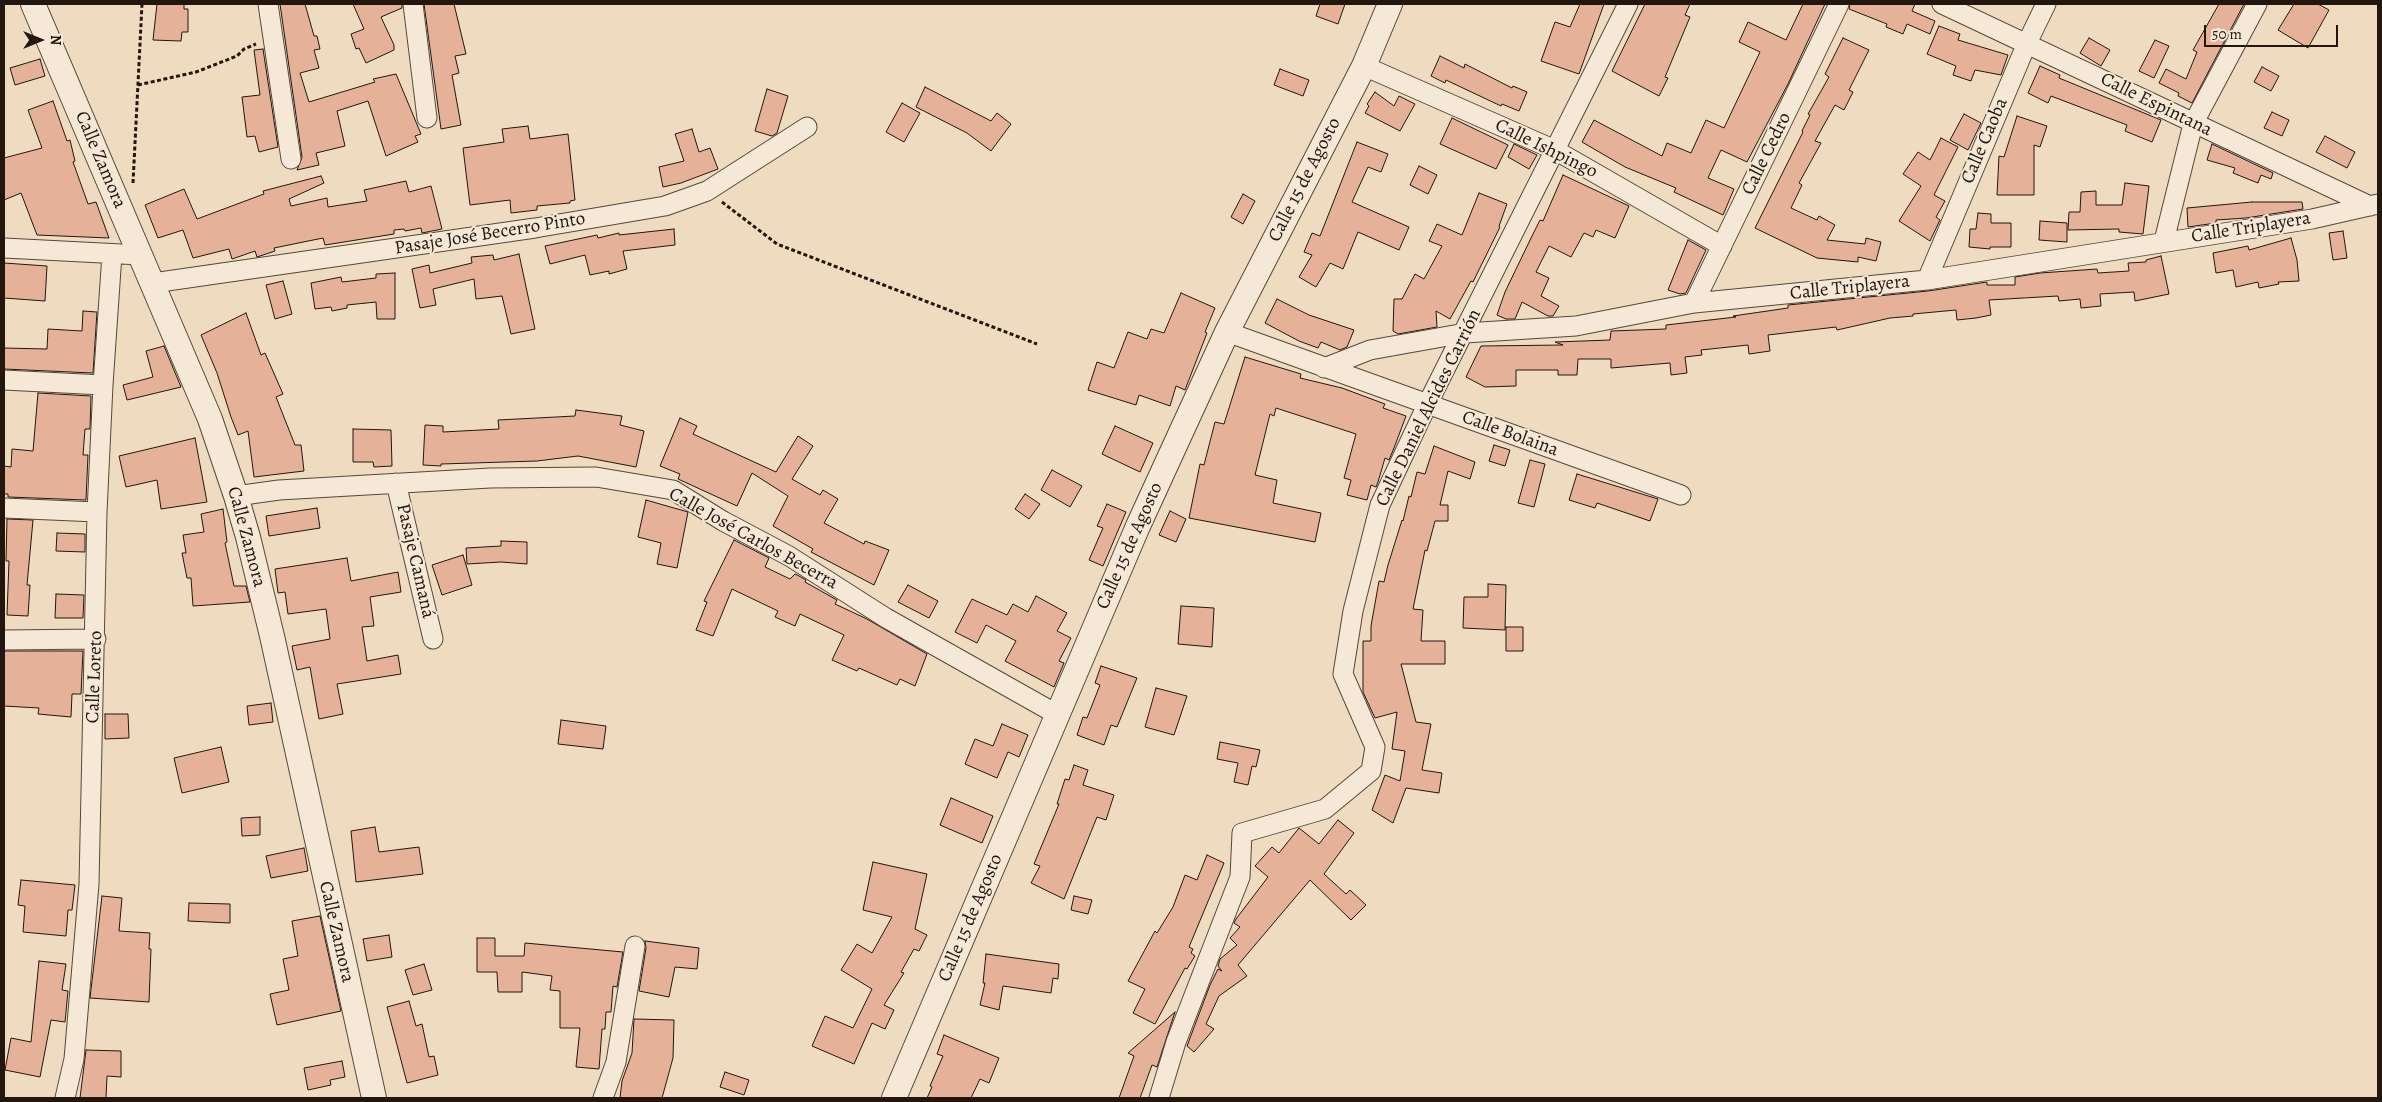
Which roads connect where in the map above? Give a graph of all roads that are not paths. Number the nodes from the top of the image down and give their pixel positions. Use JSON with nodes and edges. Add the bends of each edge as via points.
{"nodes":[{"id":1,"x":33,"y":4,"type":"edge"},
{"id":2,"x":268,"y":4,"type":"edge"},
{"id":3,"x":413,"y":4,"type":"edge"},
{"id":4,"x":1390,"y":4,"type":"edge"},
{"id":5,"x":1628,"y":4,"type":"edge"},
{"id":6,"x":1840,"y":4,"type":"edge"},
{"id":7,"x":1942,"y":4,"type":"edge"},
{"id":8,"x":2046,"y":4,"type":"edge"},
{"id":9,"x":2257,"y":4,"type":"edge"},
{"id":10,"x":2027,"y":43,"type":"junction"},
{"id":11,"x":1364,"y":66,"type":"junction"},
{"id":12,"x":426,"y":118,"type":"dead end"},
{"id":13,"x":2194,"y":124,"type":"junction"},
{"id":14,"x":806,"y":127,"type":"dead end"},
{"id":15,"x":1555,"y":150,"type":"junction"},
{"id":16,"x":292,"y":159,"type":"dead end"},
{"id":17,"x":2374,"y":205,"type":"edge"},
{"id":18,"x":2164,"y":241,"type":"junction"},
{"id":19,"x":1722,"y":246,"type":"junction"},
{"id":20,"x":4,"y":248,"type":"edge"},
{"id":21,"x":112,"y":254,"type":"junction"},
{"id":22,"x":141,"y":255,"type":"junction"},
{"id":23,"x":1927,"y":280,"type":"junction"},
{"id":24,"x":153,"y":283,"type":"junction"},
{"id":25,"x":1694,"y":303,"type":"junction"},
{"id":26,"x":1227,"y":332,"type":"junction"},
{"id":27,"x":1465,"y":333,"type":"junction"},
{"id":28,"x":1324,"y":368,"type":"junction"},
{"id":29,"x":4,"y":380,"type":"edge"},
{"id":30,"x":102,"y":385,"type":"junction"},
{"id":31,"x":1427,"y":405,"type":"junction"},
{"id":32,"x":396,"y":484,"type":"junction"},
{"id":33,"x":1681,"y":495,"type":"dead end"},
{"id":34,"x":236,"y":496,"type":"junction"},
{"id":35,"x":4,"y":508,"type":"edge"},
{"id":36,"x":98,"y":512,"type":"junction"},
{"id":37,"x":96,"y":639,"type":"junction"},
{"id":38,"x":433,"y":639,"type":"dead end"},
{"id":39,"x":4,"y":640,"type":"edge"},
{"id":40,"x":1058,"y":715,"type":"junction"},
{"id":41,"x":635,"y":946,"type":"dead end"},
{"id":42,"x":65,"y":1098,"type":"edge"},
{"id":43,"x":374,"y":1098,"type":"edge"},
{"id":44,"x":603,"y":1098,"type":"edge"},
{"id":45,"x":894,"y":1098,"type":"edge"},
{"id":46,"x":1159,"y":1098,"type":"edge"}],
"edges":[{"from":1,"to":22,"type":"street","name":"Calle Zamora"},
{"from":2,"to":16,"type":"street"},
{"from":3,"to":12,"type":"street"},
{"from":4,"to":11,"type":"street","name":"Calle 15 de Agosto"},
{"from":5,"to":15,"type":"street","name":"Calle Daniel Alcides Carrión"},
{"from":6,"to":19,"type":"street","name":"Calle Cedro"},
{"from":7,"to":10,"type":"street","name":"Calle Espintana"},
{"from":8,"to":10,"type":"street","name":"Calle Caoba"},
{"from":9,"to":13,"type":"street"},
{"from":10,"to":13,"type":"street","name":"Calle Espintana"},
{"from":10,"to":23,"type":"street","name":"Calle Caoba"},
{"from":11,"to":15,"type":"street","name":"Calle Ishpingo"},
{"from":11,"to":26,"type":"street","name":"Calle 15 de Agosto"},
{"from":13,"to":17,"type":"street","name":"Calle Espintana"},
{"from":13,"to":18,"type":"street"},
{"from":14,"to":24,"type":"street","name":"Pasaje José Becerro Pinto","via":[[707,191],[655,208]]},
{"from":15,"to":19,"type":"street","name":"Calle Ishpingo"},
{"from":15,"to":27,"type":"street","name":"Calle Daniel Alcides Carrión"},
{"from":17,"to":18,"type":"street","name":"Calle Triplayera","via":[[2312,219]]},
{"from":18,"to":23,"type":"street","name":"Calle Triplayera"},
{"from":19,"to":25,"type":"street","name":"Calle Cedro"},
{"from":20,"to":21,"type":"street"},
{"from":21,"to":22,"type":"street"},
{"from":21,"to":30,"type":"street","name":"Calle Loreto"},
{"from":22,"to":24,"type":"street","name":"Calle Zamora"},
{"from":23,"to":25,"type":"street","name":"Calle Triplayera"},
{"from":24,"to":34,"type":"street","name":"Calle Zamora","via":[[210,419]]},
{"from":25,"to":27,"type":"street","name":"Calle Triplayera","via":[[1576,326]]},
{"from":26,"to":28,"type":"street","name":"Calle Bolaina"},
{"from":26,"to":40,"type":"street","name":"Calle 15 de Agosto","via":[[1138,526]]},
{"from":27,"to":28,"type":"street","name":"Calle Triplayera","via":[[1370,350]]},
{"from":27,"to":31,"type":"street","name":"Calle Daniel Alcides Carrión"},
{"from":28,"to":31,"type":"street","name":"Calle Bolaina"},
{"from":29,"to":30,"type":"street"},
{"from":30,"to":36,"type":"street","name":"Calle Loreto"},
{"from":31,"to":33,"type":"street","name":"Calle Bolaina"},
{"from":31,"to":46,"type":"street","name":"Calle Daniel Alcides Carrión","via":[[1380,505],[1350,629],[1344,674],[1375,747],[1371,770],[1325,809],[1242,832],[1240,877],[1179,1033]]},
{"from":32,"to":34,"type":"street","name":"Calle José Carlos Becerra","via":[[279,490]]},
{"from":32,"to":38,"type":"street","name":"Pasaje Camaná"},
{"from":32,"to":40,"type":"street","name":"Calle José Carlos Becerra","via":[[490,478],[596,477],[673,490],[789,556],[886,618]]},
{"from":34,"to":43,"type":"street","name":"Calle Zamora","via":[[272,636]]},
{"from":35,"to":36,"type":"street"},
{"from":36,"to":37,"type":"street","name":"Calle Loreto"},
{"from":37,"to":39,"type":"street"},
{"from":37,"to":42,"type":"street","name":"Calle Loreto","via":[[89,884],[74,1059]]},
{"from":40,"to":45,"type":"street","name":"Calle 15 de Agosto"},
{"from":41,"to":44,"type":"street","via":[[616,1062]]}]}
